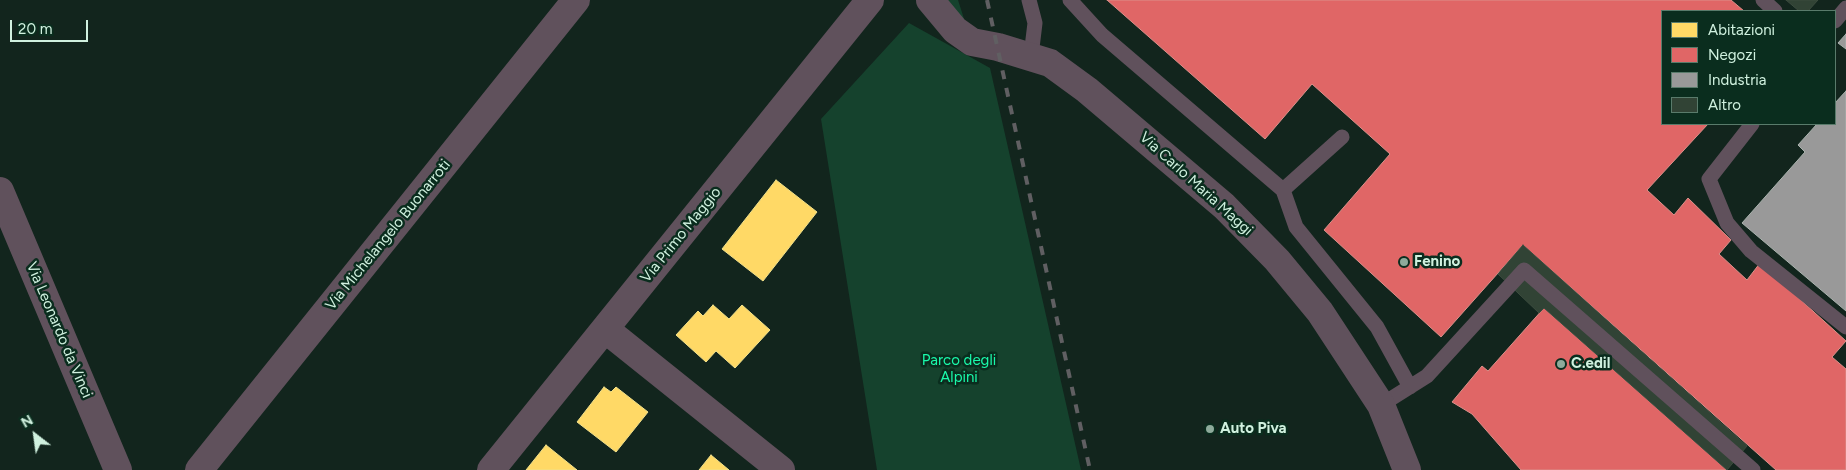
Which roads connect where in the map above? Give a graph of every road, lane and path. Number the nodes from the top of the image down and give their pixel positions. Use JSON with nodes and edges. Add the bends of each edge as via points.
{"nodes":[{"id":1,"x":576,"y":0,"type":"edge"},
{"id":2,"x":870,"y":0,"type":"edge"},
{"id":3,"x":930,"y":0,"type":"edge"},
{"id":4,"x":1029,"y":0,"type":"edge"},
{"id":5,"x":1070,"y":0,"type":"edge"},
{"id":6,"x":1762,"y":0,"type":"edge"},
{"id":7,"x":1846,"y":8,"type":"edge"},
{"id":8,"x":1774,"y":10,"type":"edge"},
{"id":9,"x":1836,"y":20,"type":"edge"},
{"id":10,"x":1031,"y":56,"type":"junction"},
{"id":11,"x":1751,"y":125,"type":"edge"},
{"id":12,"x":1342,"y":137,"type":"dead end"},
{"id":13,"x":1283,"y":190,"type":"junction"},
{"id":14,"x":0,"y":191,"type":"edge"},
{"id":15,"x":1846,"y":327,"type":"edge"},
{"id":16,"x":605,"y":329,"type":"junction"},
{"id":17,"x":1410,"y":387,"type":"junction"},
{"id":18,"x":1382,"y":405,"type":"junction"},
{"id":19,"x":118,"y":470,"type":"edge"},
{"id":20,"x":199,"y":470,"type":"edge"},
{"id":21,"x":491,"y":470,"type":"edge"},
{"id":22,"x":781,"y":470,"type":"edge"},
{"id":23,"x":1407,"y":470,"type":"edge"},
{"id":24,"x":1753,"y":470,"type":"edge"}],
"edges":[{"from":1,"to":20,"type":"street","name":"Via Michelangelo Buonarroti"},
{"from":2,"to":16,"type":"street","name":"Via Primo Maggio"},
{"from":3,"to":10,"type":"street","name":"Via Carlo Maria Maggi","via":[[955,30],[972,42]]},
{"from":4,"to":10,"type":"lane","via":[[1035,23]]},
{"from":5,"to":13,"type":"lane","via":[[1102,34]]},
{"from":6,"to":8,"type":"lane"},
{"from":7,"to":9,"type":"lane"},
{"from":10,"to":18,"type":"street","name":"Via Carlo Maria Maggi","via":[[1050,63],[1087,90],[1224,206],[1277,260],[1320,312]]},
{"from":11,"to":15,"type":"lane","via":[[1708,178],[1727,223],[1751,251]]},
{"from":12,"to":13,"type":"lane"},
{"from":13,"to":17,"type":"lane","via":[[1296,227],[1377,327]]},
{"from":14,"to":19,"type":"street","name":"Via Leonardo da Vinci"},
{"from":16,"to":21,"type":"street","name":"Via Primo Maggio"},
{"from":16,"to":22,"type":"street"},
{"from":17,"to":18,"type":"lane"},
{"from":17,"to":24,"type":"lane","via":[[1426,376],[1524,270]]},
{"from":18,"to":23,"type":"street","name":"Via Carlo Maria Maggi"}]}
